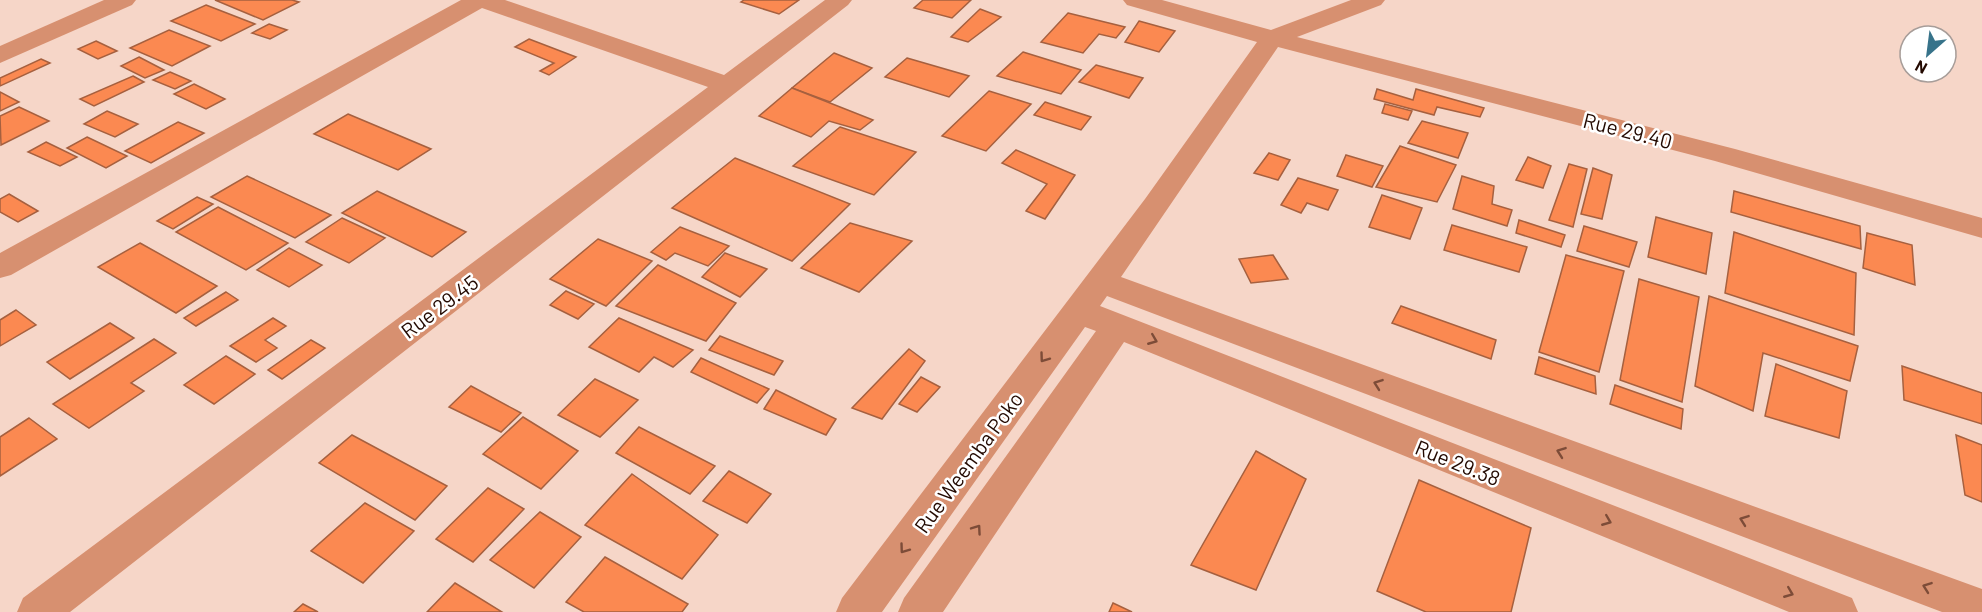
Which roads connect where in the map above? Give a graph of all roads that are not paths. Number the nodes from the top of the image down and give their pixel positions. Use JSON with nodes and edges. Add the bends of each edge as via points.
{"nodes":[{"id":1,"x":124,"y":0,"type":"edge"},
{"id":2,"x":480,"y":0,"type":"edge"},
{"id":3,"x":840,"y":0,"type":"edge"},
{"id":4,"x":1135,"y":0,"type":"edge"},
{"id":5,"x":1373,"y":0,"type":"edge"},
{"id":6,"x":1272,"y":38,"type":"junction"},
{"id":7,"x":0,"y":55,"type":"edge"},
{"id":8,"x":728,"y":85,"type":"junction"},
{"id":9,"x":1982,"y":228,"type":"edge"},
{"id":10,"x":0,"y":267,"type":"edge"},
{"id":11,"x":1100,"y":281,"type":"junction"},
{"id":12,"x":1079,"y":311,"type":"junction"},
{"id":13,"x":1117,"y":326,"type":"junction"},
{"id":14,"x":1982,"y":608,"type":"edge"},
{"id":15,"x":38,"y":612,"type":"edge"},
{"id":16,"x":857,"y":612,"type":"edge"},
{"id":17,"x":919,"y":612,"type":"edge"},
{"id":18,"x":1837,"y":612,"type":"edge"}],
"edges":[{"from":1,"to":7,"type":"street"},
{"from":2,"to":8,"type":"street"},
{"from":2,"to":10,"type":"street"},
{"from":3,"to":8,"type":"street","name":"Rue 29.45"},
{"from":4,"to":6,"type":"street","name":"Rue 29.40"},
{"from":5,"to":6,"type":"street"},
{"from":6,"to":9,"type":"street","name":"Rue 29.40","via":[[1725,155]]},
{"from":6,"to":11,"type":"street","name":"Rue Weemba Poko"},
{"from":8,"to":15,"type":"street","name":"Rue 29.45"},
{"from":11,"to":12,"type":"street","name":"Rue Weemba Poko"},
{"from":14,"to":11,"type":"street","one_way":true},
{"from":12,"to":13,"type":"street","name":"Rue 29.38"},
{"from":12,"to":16,"type":"street","name":"Rue Weemba Poko","one_way":true},
{"from":17,"to":13,"type":"street","name":"Rue Weemba Poko","one_way":true},
{"from":13,"to":18,"type":"street","name":"Rue 29.38","one_way":true}]}
